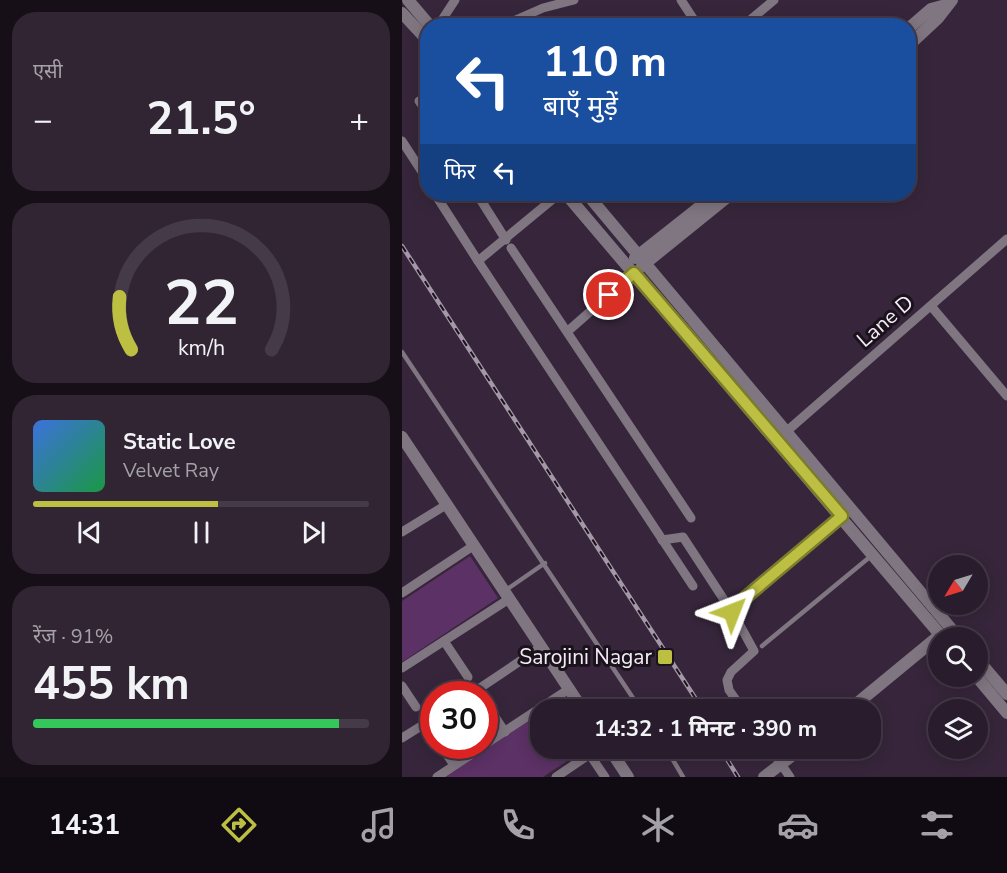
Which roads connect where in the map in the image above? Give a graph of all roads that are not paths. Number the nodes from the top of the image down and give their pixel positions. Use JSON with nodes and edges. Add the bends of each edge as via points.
{"nodes":[{"id":1,"x":408,"y":0,"type":"edge"},
{"id":2,"x":455,"y":0,"type":"edge"},
{"id":3,"x":573,"y":0,"type":"edge"},
{"id":4,"x":681,"y":0,"type":"edge"},
{"id":5,"x":774,"y":0,"type":"edge"},
{"id":6,"x":949,"y":3,"type":"edge"},
{"id":7,"x":931,"y":9,"type":"edge"},
{"id":8,"x":402,"y":13,"type":"edge"},
{"id":9,"x":423,"y":18,"type":"edge"},
{"id":10,"x":443,"y":18,"type":"edge"},
{"id":11,"x":520,"y":18,"type":"edge"},
{"id":12,"x":693,"y":18,"type":"edge"},
{"id":13,"x":753,"y":18,"type":"edge"},
{"id":14,"x":916,"y":22,"type":"edge"},
{"id":15,"x":420,"y":32,"type":"edge"},
{"id":16,"x":916,"y":34,"type":"edge"},
{"id":17,"x":402,"y":141,"type":"edge"},
{"id":18,"x":420,"y":169,"type":"edge"},
{"id":19,"x":439,"y":201,"type":"edge"},
{"id":20,"x":481,"y":201,"type":"edge"},
{"id":21,"x":552,"y":201,"type":"edge"},
{"id":22,"x":572,"y":201,"type":"edge"},
{"id":23,"x":593,"y":201,"type":"edge"},
{"id":24,"x":708,"y":201,"type":"edge"},
{"id":25,"x":721,"y":201,"type":"edge"},
{"id":26,"x":1007,"y":239,"type":"edge"},
{"id":27,"x":508,"y":244,"type":"junction"},
{"id":28,"x":643,"y":258,"type":"junction"},
{"id":29,"x":478,"y":261,"type":"junction"},
{"id":30,"x":631,"y":269,"type":"junction"},
{"id":31,"x":931,"y":306,"type":"junction"},
{"id":32,"x":568,"y":331,"type":"junction"},
{"id":33,"x":402,"y":352,"type":"edge"},
{"id":34,"x":1007,"y":396,"type":"edge"},
{"id":35,"x":787,"y":431,"type":"junction"},
{"id":36,"x":402,"y":437,"type":"edge"},
{"id":37,"x":446,"y":505,"type":"junction"},
{"id":38,"x":847,"y":513,"type":"junction"},
{"id":39,"x":691,"y":518,"type":"dead end"},
{"id":40,"x":402,"y":532,"type":"edge"},
{"id":41,"x":662,"y":540,"type":"junction"},
{"id":42,"x":473,"y":546,"type":"junction"},
{"id":43,"x":873,"y":555,"type":"junction"},
{"id":44,"x":545,"y":563,"type":"junction"},
{"id":45,"x":693,"y":586,"type":"dead end"},
{"id":46,"x":402,"y":593,"type":"edge"},
{"id":47,"x":506,"y":595,"type":"junction"},
{"id":48,"x":732,"y":612,"type":"junction"},
{"id":49,"x":939,"y":627,"type":"edge"},
{"id":50,"x":939,"y":627,"type":"edge"},
{"id":51,"x":444,"y":641,"type":"junction"},
{"id":52,"x":762,"y":646,"type":"dead end"},
{"id":53,"x":928,"y":646,"type":"edge"},
{"id":54,"x":541,"y":647,"type":"junction"},
{"id":55,"x":402,"y":668,"type":"edge"},
{"id":56,"x":988,"y":671,"type":"edge"},
{"id":57,"x":468,"y":677,"type":"dead end"},
{"id":58,"x":490,"y":681,"type":"edge"},
{"id":59,"x":402,"y":686,"type":"edge"},
{"id":60,"x":985,"y":687,"type":"edge"},
{"id":61,"x":569,"y":689,"type":"junction"},
{"id":62,"x":1007,"y":693,"type":"edge"},
{"id":63,"x":575,"y":699,"type":"edge"},
{"id":64,"x":634,"y":699,"type":"edge"},
{"id":65,"x":735,"y":699,"type":"edge"},
{"id":66,"x":863,"y":699,"type":"edge"},
{"id":67,"x":416,"y":707,"type":"dead end"},
{"id":68,"x":1007,"y":713,"type":"edge"},
{"id":69,"x":498,"y":722,"type":"edge"},
{"id":70,"x":420,"y":727,"type":"edge"},
{"id":71,"x":505,"y":732,"type":"junction"},
{"id":72,"x":498,"y":736,"type":"edge"},
{"id":73,"x":402,"y":738,"type":"edge"},
{"id":74,"x":450,"y":759,"type":"edge"},
{"id":75,"x":463,"y":759,"type":"edge"},
{"id":76,"x":584,"y":759,"type":"edge"},
{"id":77,"x":593,"y":759,"type":"edge"},
{"id":78,"x":616,"y":759,"type":"edge"},
{"id":79,"x":672,"y":759,"type":"edge"},
{"id":80,"x":778,"y":759,"type":"edge"},
{"id":81,"x":789,"y":759,"type":"edge"},
{"id":82,"x":454,"y":765,"type":"junction"},
{"id":83,"x":782,"y":765,"type":"junction"},
{"id":84,"x":437,"y":777,"type":"edge"},
{"id":85,"x":556,"y":777,"type":"edge"},
{"id":86,"x":605,"y":777,"type":"edge"},
{"id":87,"x":628,"y":777,"type":"edge"},
{"id":88,"x":683,"y":777,"type":"edge"},
{"id":89,"x":764,"y":777,"type":"edge"},
{"id":90,"x":790,"y":777,"type":"edge"}],
"edges":[{"from":1,"to":9,"type":"street"},
{"from":2,"to":10,"type":"street"},
{"from":3,"to":11,"type":"street"},
{"from":4,"to":12,"type":"street"},
{"from":5,"to":13,"type":"street"},
{"from":6,"to":7,"type":"street"},
{"from":7,"to":14,"type":"street"},
{"from":7,"to":16,"type":"street"},
{"from":8,"to":15,"type":"street"},
{"from":17,"to":18,"type":"street"},
{"from":19,"to":29,"type":"street"},
{"from":20,"to":27,"type":"street"},
{"from":21,"to":27,"type":"street"},
{"from":22,"to":30,"type":"street"},
{"from":23,"to":28,"type":"street"},
{"from":24,"to":28,"type":"street"},
{"from":25,"to":28,"type":"street"},
{"from":26,"to":31,"type":"street","name":"Lane D"},
{"from":27,"to":29,"type":"street"},
{"from":27,"to":32,"type":"street"},
{"from":28,"to":30,"type":"street"},
{"from":28,"to":35,"type":"street"},
{"from":29,"to":41,"type":"street"},
{"from":30,"to":32,"type":"street"},
{"from":30,"to":38,"type":"street"},
{"from":31,"to":34,"type":"street"},
{"from":31,"to":35,"type":"street","name":"Lane D"},
{"from":32,"to":39,"type":"street"},
{"from":33,"to":44,"type":"lane"},
{"from":35,"to":38,"type":"street"},
{"from":36,"to":37,"type":"street"},
{"from":37,"to":40,"type":"street"},
{"from":37,"to":42,"type":"street"},
{"from":38,"to":43,"type":"street"},
{"from":38,"to":48,"type":"street"},
{"from":38,"to":49,"type":"street"},
{"from":41,"to":45,"type":"street"},
{"from":41,"to":48,"type":"street","via":[[683,537]]},
{"from":42,"to":46,"type":"street"},
{"from":42,"to":47,"type":"street"},
{"from":43,"to":50,"type":"street"},
{"from":43,"to":52,"type":"lane"},
{"from":44,"to":47,"type":"lane"},
{"from":44,"to":64,"type":"lane"},
{"from":47,"to":51,"type":"street"},
{"from":47,"to":54,"type":"street"},
{"from":48,"to":65,"type":"street","via":[[754,651],[727,680]]},
{"from":51,"to":55,"type":"street"},
{"from":51,"to":57,"type":"street"},
{"from":53,"to":66,"type":"street"},
{"from":54,"to":58,"type":"street"},
{"from":54,"to":61,"type":"street"},
{"from":56,"to":62,"type":"street"},
{"from":59,"to":67,"type":"street"},
{"from":60,"to":68,"type":"street"},
{"from":61,"to":63,"type":"street"},
{"from":61,"to":71,"type":"street"},
{"from":69,"to":71,"type":"street"},
{"from":70,"to":73,"type":"street"},
{"from":71,"to":72,"type":"street"},
{"from":74,"to":82,"type":"street"},
{"from":75,"to":82,"type":"street"},
{"from":76,"to":85,"type":"street"},
{"from":77,"to":86,"type":"street"},
{"from":78,"to":87,"type":"street"},
{"from":79,"to":88,"type":"lane"},
{"from":80,"to":83,"type":"street"},
{"from":81,"to":83,"type":"street"},
{"from":82,"to":84,"type":"street"},
{"from":83,"to":89,"type":"street"},
{"from":83,"to":90,"type":"street"}]}
